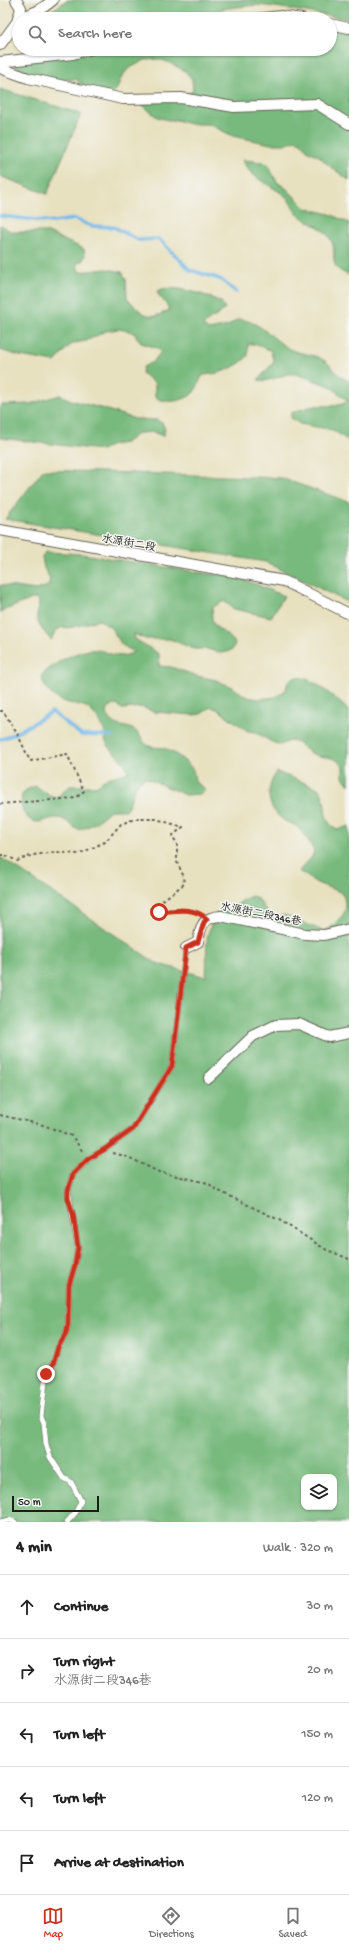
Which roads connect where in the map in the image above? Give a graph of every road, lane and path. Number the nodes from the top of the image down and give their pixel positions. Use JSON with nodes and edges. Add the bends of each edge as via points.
{"nodes":[{"id":1,"x":16,"y":0,"type":"edge"},
{"id":2,"x":53,"y":0,"type":"edge"},
{"id":3,"x":20,"y":12,"type":"edge"},
{"id":4,"x":35,"y":12,"type":"edge"},
{"id":5,"x":337,"y":25,"type":"edge"},
{"id":6,"x":349,"y":28,"type":"edge"},
{"id":7,"x":12,"y":29,"type":"edge"},
{"id":8,"x":0,"y":45,"type":"edge"},
{"id":9,"x":55,"y":56,"type":"edge"},
{"id":10,"x":0,"y":62,"type":"edge"},
{"id":11,"x":0,"y":68,"type":"edge"},
{"id":12,"x":349,"y":124,"type":"edge"},
{"id":13,"x":0,"y":530,"type":"edge"},
{"id":14,"x":349,"y":614,"type":"edge"},
{"id":15,"x":0,"y":711,"type":"edge"},
{"id":16,"x":0,"y":804,"type":"edge"},
{"id":17,"x":0,"y":855,"type":"edge"},
{"id":18,"x":207,"y":919,"type":"junction"},
{"id":19,"x":349,"y":929,"type":"edge"},
{"id":20,"x":186,"y":948,"type":"joint"},
{"id":21,"x":349,"y":1033,"type":"edge"},
{"id":22,"x":209,"y":1078,"type":"dead end"},
{"id":23,"x":0,"y":1115,"type":"edge"},
{"id":24,"x":105,"y":1149,"type":"junction"},
{"id":25,"x":88,"y":1159,"type":"junction"},
{"id":26,"x":349,"y":1259,"type":"edge"},
{"id":27,"x":0,"y":1522,"type":"edge"},
{"id":28,"x":15,"y":1522,"type":"edge"},
{"id":29,"x":67,"y":1522,"type":"edge"}],
"edges":[{"from":1,"to":3,"type":"street","via":[[21,8]]},
{"from":2,"to":4,"type":"street"},
{"from":5,"to":6,"type":"street"},
{"from":7,"to":8,"type":"street"},
{"from":9,"to":10,"type":"street"},
{"from":11,"to":12,"type":"street","via":[[28,78],[123,99],[181,98],[234,107],[317,104]]},
{"from":13,"to":14,"type":"street","name":"水源街二段","via":[[284,581]]},
{"from":15,"to":16,"type":"path","via":[[3,711],[18,735],[30,761],[68,754],[84,791],[76,798]]},
{"from":17,"to":18,"type":"path","via":[[17,861],[33,855],[56,852],[79,854],[105,842],[121,824],[135,819],[156,819],[176,825],[182,827],[172,836],[177,843],[176,862],[184,884],[164,900],[159,912],[180,909],[202,914]]},
{"from":18,"to":19,"type":"street","name":"水源街二段346巷","via":[[211,916],[221,916],[305,934],[324,934]]},
{"from":18,"to":20,"type":"street","name":"水源街二段346巷","via":[[198,942]]},
{"from":20,"to":24,"type":"lane","via":[[172,1066],[133,1129]]},
{"from":21,"to":22,"type":"street","via":[[329,1037],[299,1024],[276,1025],[253,1036]]},
{"from":23,"to":25,"type":"path","via":[[43,1125],[72,1136]]},
{"from":24,"to":25,"type":"lane"},
{"from":24,"to":26,"type":"path","via":[[159,1172],[208,1183],[325,1249]]},
{"from":25,"to":29,"type":"lane","via":[[73,1174],[68,1190],[78,1247],[69,1285],[66,1334],[46,1374],[41,1416],[50,1456],[64,1478],[71,1482],[81,1501]]},
{"from":27,"to":28,"type":"lane"}]}
